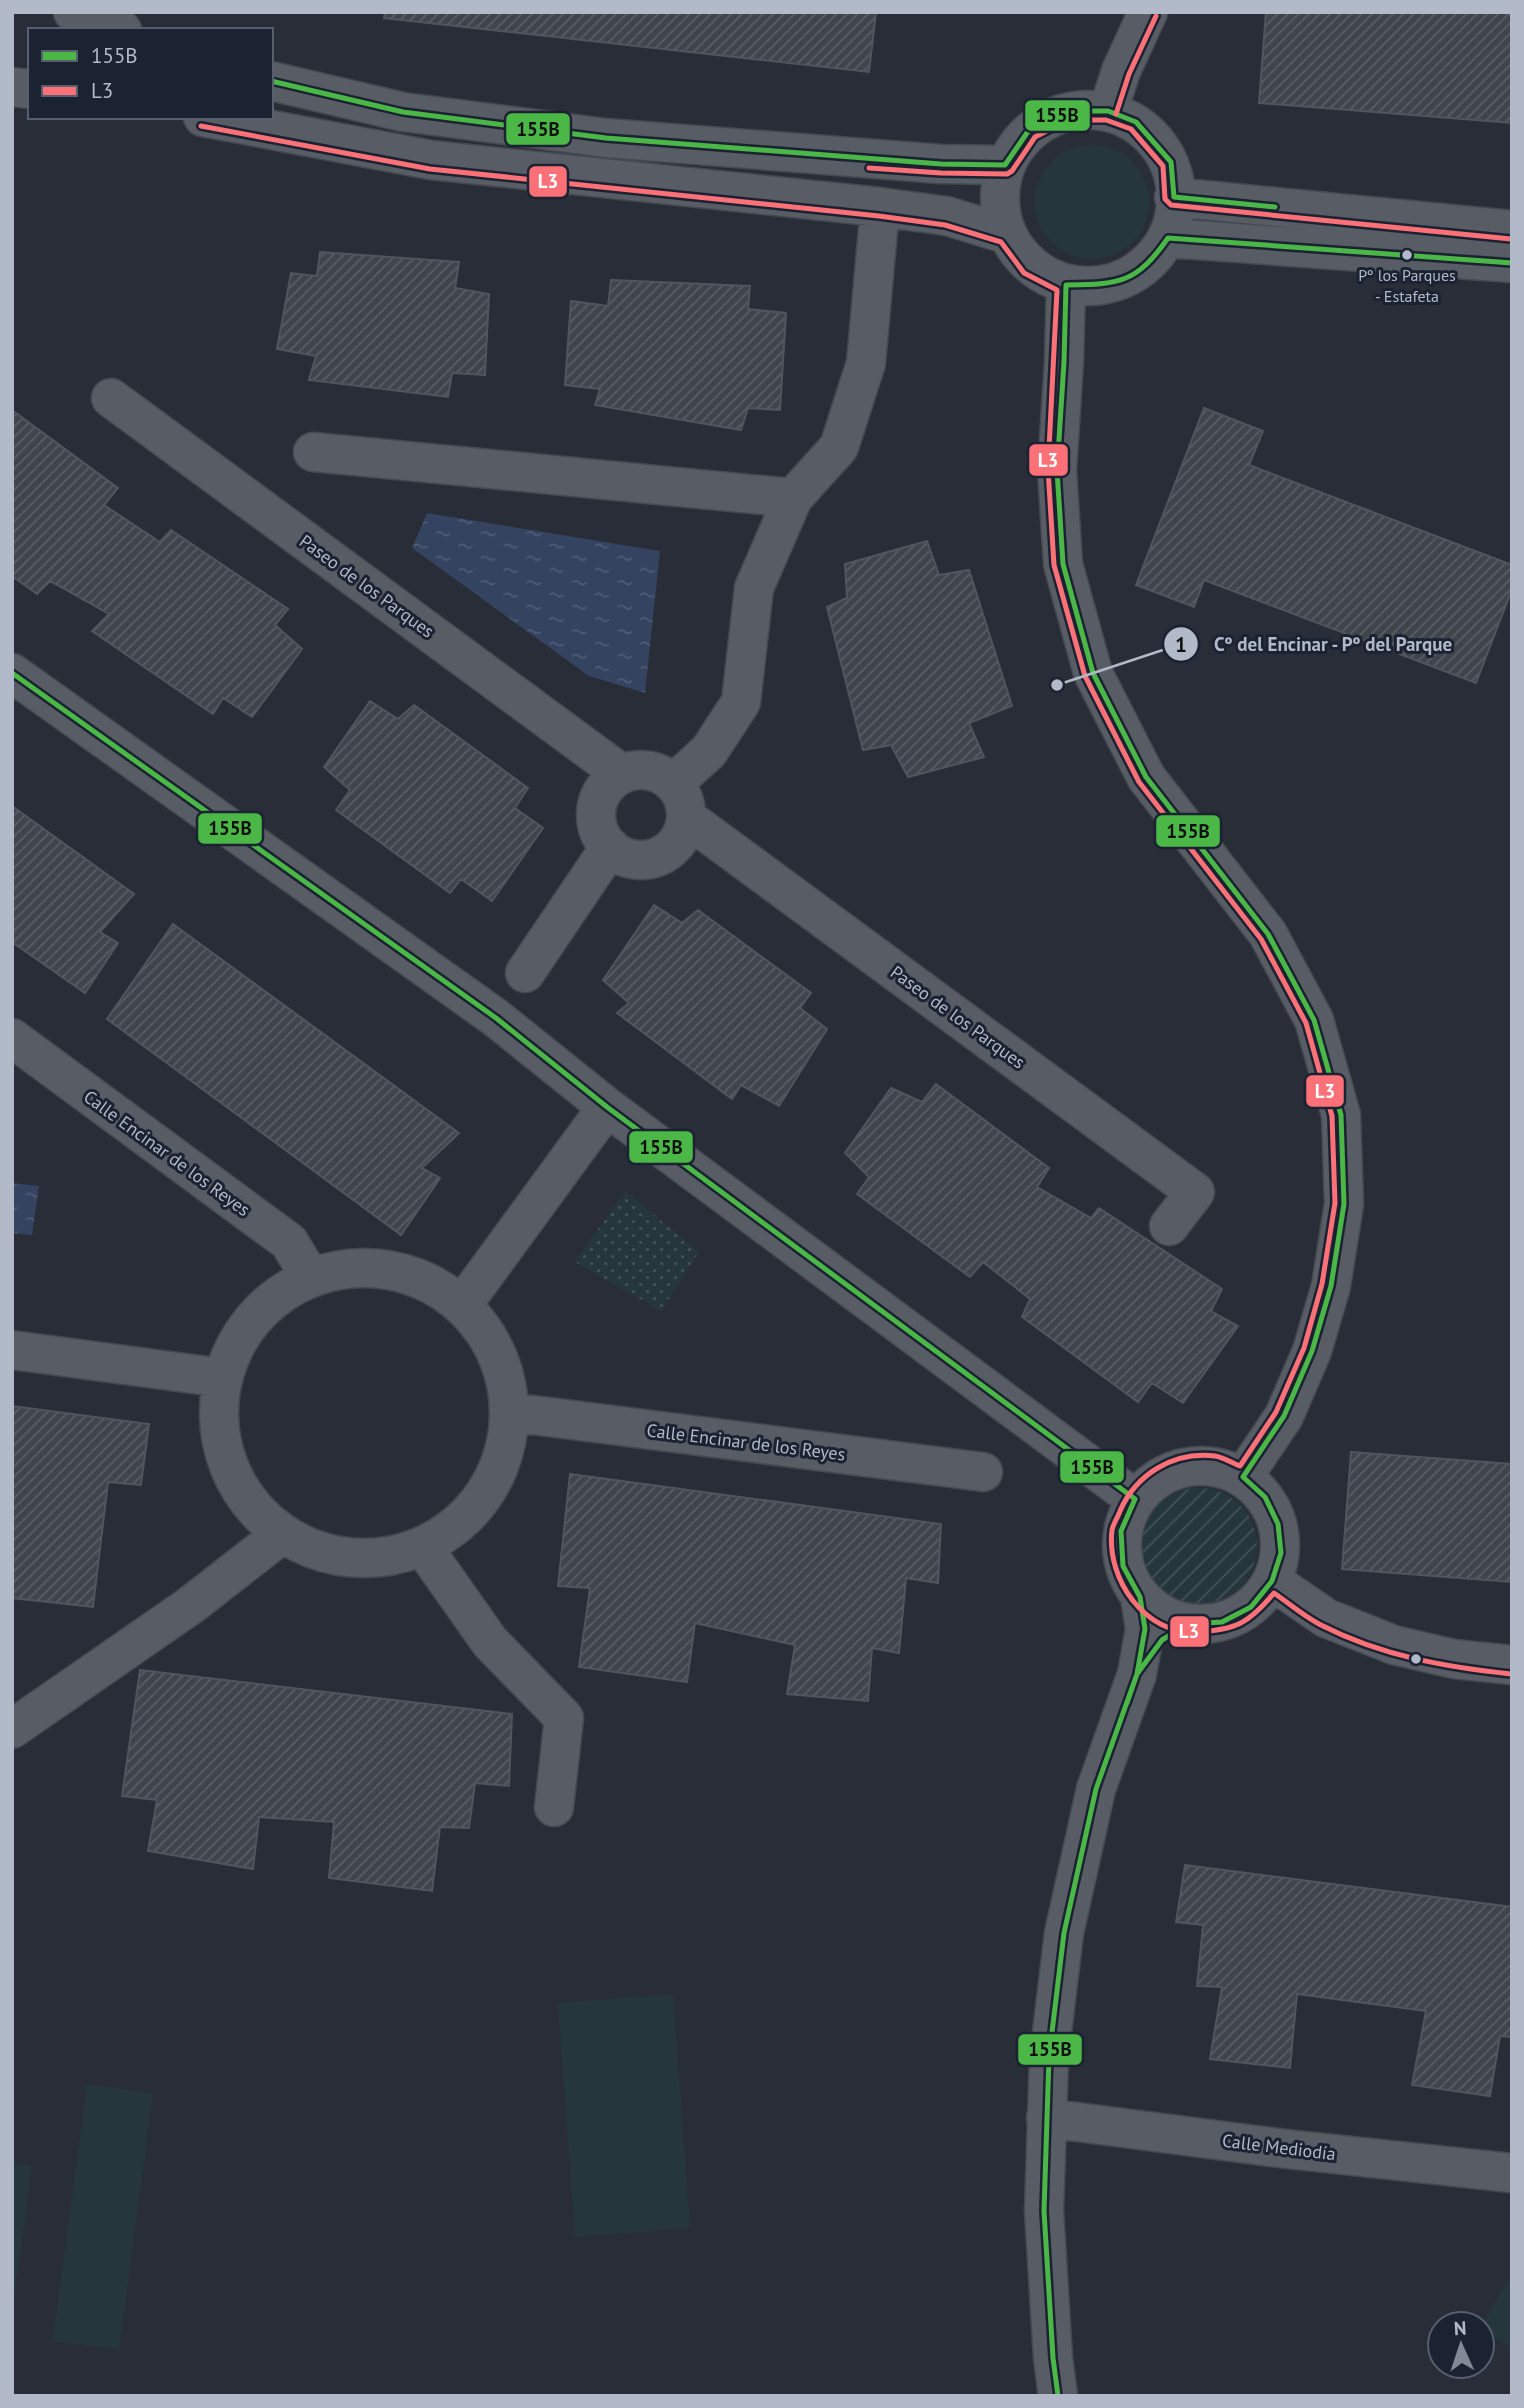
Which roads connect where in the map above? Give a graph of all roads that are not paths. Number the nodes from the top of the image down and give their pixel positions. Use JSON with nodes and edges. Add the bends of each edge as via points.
{"nodes":[{"id":1,"x":74,"y":12,"type":"edge"},
{"id":2,"x":1148,"y":12,"type":"edge"},
{"id":3,"x":117,"y":28,"type":"edge"},
{"id":4,"x":273,"y":81,"type":"edge"},
{"id":5,"x":1108,"y":111,"type":"junction"},
{"id":6,"x":214,"y":119,"type":"edge"},
{"id":7,"x":1005,"y":164,"type":"junction"},
{"id":8,"x":1174,"y":197,"type":"junction"},
{"id":9,"x":880,"y":207,"type":"junction"},
{"id":10,"x":1512,"y":230,"type":"edge"},
{"id":11,"x":1006,"y":234,"type":"junction"},
{"id":12,"x":1168,"y":238,"type":"junction"},
{"id":13,"x":1512,"y":263,"type":"edge"},
{"id":14,"x":1066,"y":285,"type":"junction"},
{"id":15,"x":111,"y":398,"type":"dead end"},
{"id":16,"x":313,"y":452,"type":"dead end"},
{"id":17,"x":793,"y":498,"type":"junction"},
{"id":18,"x":12,"y":673,"type":"edge"},
{"id":19,"x":622,"y":774,"type":"junction"},
{"id":20,"x":680,"y":800,"type":"junction"},
{"id":21,"x":610,"y":847,"type":"junction"},
{"id":22,"x":525,"y":973,"type":"dead end"},
{"id":23,"x":12,"y":1038,"type":"edge"},
{"id":24,"x":607,"y":1107,"type":"junction"},
{"id":25,"x":1169,"y":1226,"type":"dead end"},
{"id":26,"x":311,"y":1278,"type":"junction"},
{"id":27,"x":463,"y":1304,"type":"junction"},
{"id":28,"x":12,"y":1350,"type":"edge"},
{"id":29,"x":223,"y":1378,"type":"junction"},
{"id":30,"x":510,"y":1412,"type":"junction"},
{"id":31,"x":983,"y":1472,"type":"dead end"},
{"id":32,"x":1244,"y":1477,"type":"junction"},
{"id":33,"x":1135,"y":1499,"type":"junction"},
{"id":34,"x":282,"y":1534,"type":"junction"},
{"id":35,"x":423,"y":1547,"type":"junction"},
{"id":36,"x":1272,"y":1581,"type":"junction"},
{"id":37,"x":1140,"y":1597,"type":"junction"},
{"id":38,"x":1188,"y":1624,"type":"junction"},
{"id":39,"x":1512,"y":1665,"type":"edge"},
{"id":40,"x":1137,"y":1674,"type":"junction"},
{"id":41,"x":12,"y":1729,"type":"edge"},
{"id":42,"x":554,"y":1807,"type":"dead end"},
{"id":43,"x":1046,"y":2118,"type":"junction"},
{"id":44,"x":1512,"y":2173,"type":"edge"},
{"id":45,"x":1058,"y":2396,"type":"edge"}],
"edges":[{"from":1,"to":3,"type":"street"},
{"from":2,"to":5,"type":"street"},
{"from":4,"to":7,"type":"street","via":[[403,113],[606,138],[941,164]]},
{"from":5,"to":7,"type":"street","via":[[1066,111],[1029,130]]},
{"from":5,"to":8,"type":"street","via":[[1136,122],[1171,162]]},
{"from":6,"to":9,"type":"street","via":[[431,160]]},
{"from":7,"to":11,"type":"street","via":[[998,200]]},
{"from":8,"to":10,"type":"street"},
{"from":8,"to":12,"type":"street"},
{"from":9,"to":11,"type":"street","via":[[947,216]]},
{"from":9,"to":17,"type":"street","via":[[866,363],[839,447]]},
{"from":11,"to":14,"type":"street","via":[[1030,267]]},
{"from":12,"to":13,"type":"street"},
{"from":12,"to":14,"type":"street","via":[[1155,258],[1135,275],[1114,284]]},
{"from":14,"to":32,"type":"street","via":[[1057,470],[1063,564],[1093,673],[1146,777],[1268,934],[1314,1020],[1341,1115],[1344,1204],[1331,1286],[1312,1351],[1284,1416]]},
{"from":15,"to":19,"type":"street","name":"Paseo de los Parques"},
{"from":16,"to":17,"type":"street"},
{"from":17,"to":20,"type":"street","via":[[754,588],[741,702]]},
{"from":18,"to":24,"type":"street","via":[[496,1018]]},
{"from":19,"to":20,"type":"street","via":[[640,769],[659,773]]},
{"from":19,"to":21,"type":"street","via":[[598,799],[600,834]]},
{"from":20,"to":21,"type":"street","via":[[682,834],[672,848],[641,860]]},
{"from":20,"to":25,"type":"street","name":"Paseo de los Parques","via":[[1195,1192]]},
{"from":21,"to":22,"type":"street"},
{"from":23,"to":26,"type":"street","name":"Calle Encinar de los Reyes","via":[[289,1242]]},
{"from":24,"to":27,"type":"street"},
{"from":24,"to":33,"type":"street"},
{"from":26,"to":27,"type":"street","via":[[330,1270],[377,1266],[423,1278]]},
{"from":26,"to":29,"type":"street","via":[[285,1289],[250,1321],[226,1362]]},
{"from":27,"to":30,"type":"street","via":[[493,1341],[509,1385]]},
{"from":28,"to":29,"type":"street"},
{"from":29,"to":34,"type":"street","via":[[217,1408],[224,1456],[246,1500]]},
{"from":30,"to":31,"type":"street","name":"Calle Encinar de los Reyes"},
{"from":30,"to":35,"type":"street","via":[[510,1434],[494,1481],[464,1521]]},
{"from":32,"to":33,"type":"street","via":[[1215,1465],[1185,1466],[1156,1478]]},
{"from":32,"to":36,"type":"street","via":[[1265,1497],[1278,1524],[1281,1553]]},
{"from":33,"to":37,"type":"street","via":[[1121,1531],[1123,1566]]},
{"from":34,"to":35,"type":"street","via":[[326,1554],[363,1558]]},
{"from":34,"to":41,"type":"street","via":[[191,1605]]},
{"from":35,"to":42,"type":"street","via":[[490,1642],[564,1718]]},
{"from":36,"to":38,"type":"street","via":[[1251,1607],[1222,1622]]},
{"from":36,"to":39,"type":"street","via":[[1326,1618],[1394,1645],[1454,1659]]},
{"from":37,"to":38,"type":"street","via":[[1161,1615]]},
{"from":37,"to":40,"type":"street","via":[[1145,1629]]},
{"from":38,"to":40,"type":"street","via":[[1161,1640]]},
{"from":40,"to":43,"type":"street","via":[[1096,1790],[1064,1933]]},
{"from":43,"to":44,"type":"street","name":"Calle Mediodía"},
{"from":43,"to":45,"type":"street","via":[[1044,2211]]}]}
